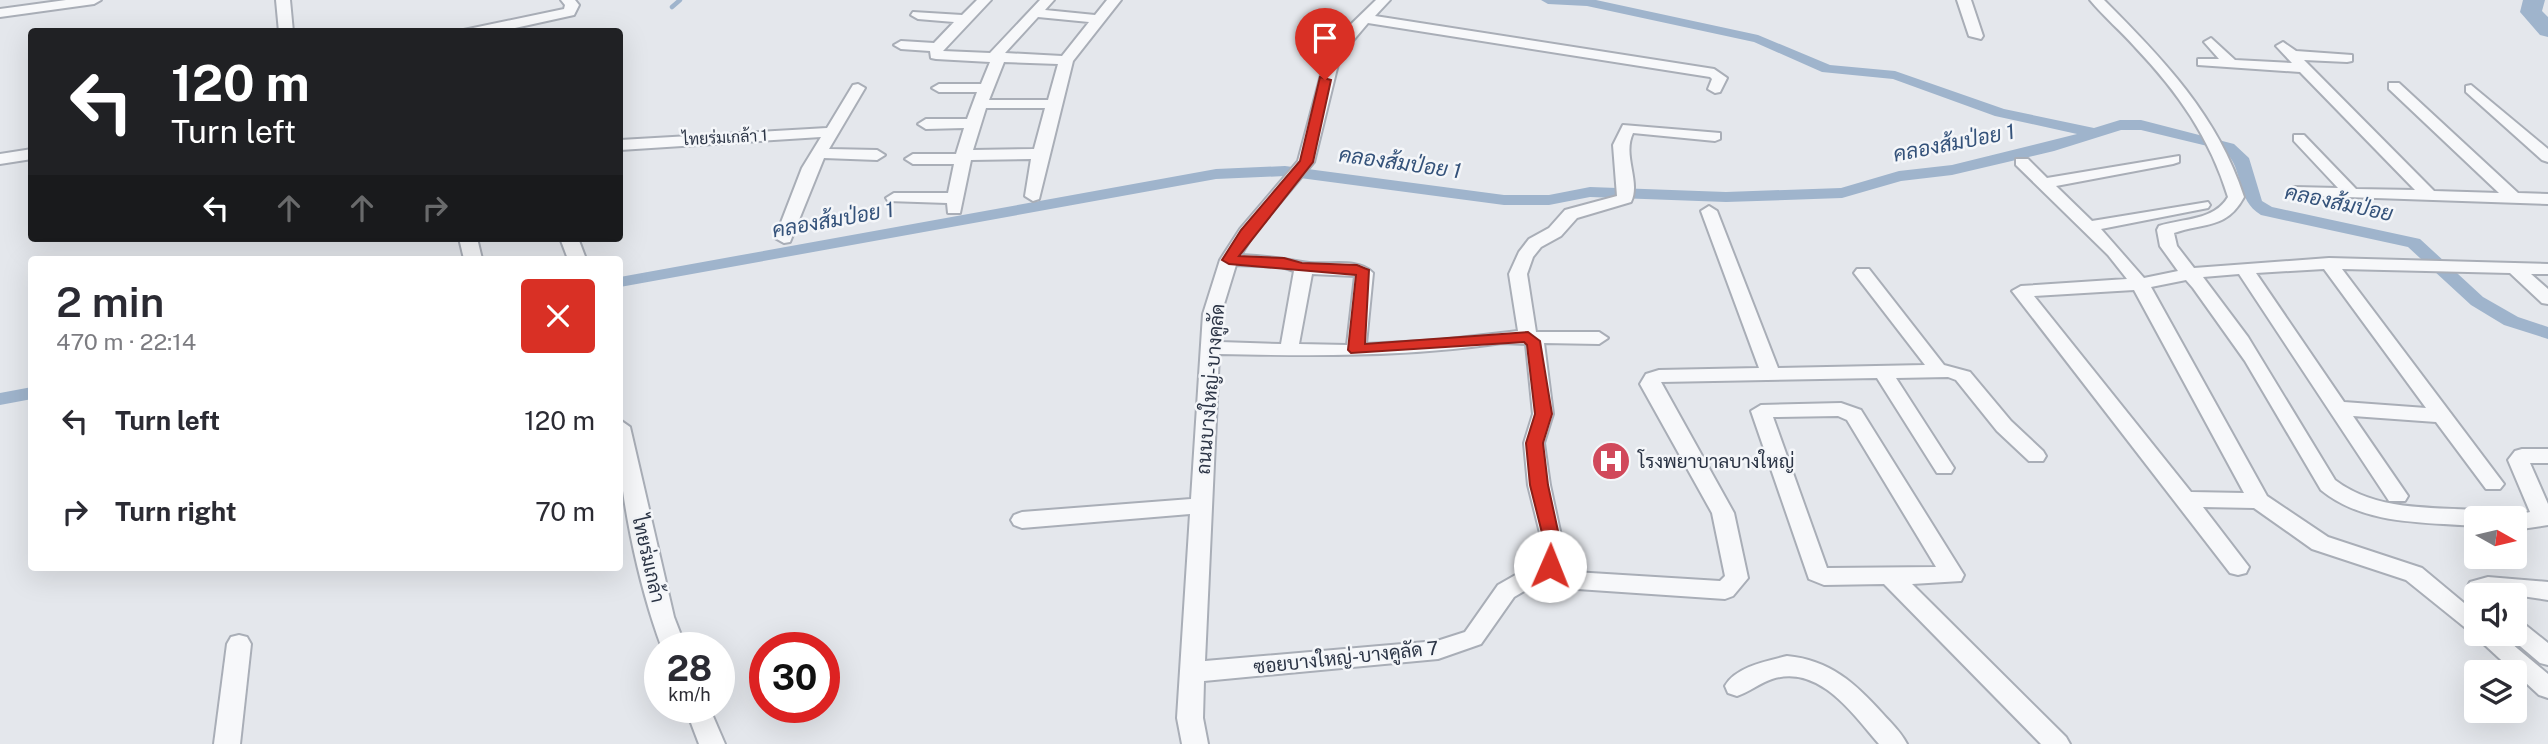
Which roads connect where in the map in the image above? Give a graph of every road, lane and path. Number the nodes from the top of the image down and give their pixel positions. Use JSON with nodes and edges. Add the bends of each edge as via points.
{"nodes":[{"id":1,"x":94,"y":0,"type":"edge"},
{"id":2,"x":283,"y":0,"type":"edge"},
{"id":3,"x":568,"y":0,"type":"edge"},
{"id":4,"x":984,"y":0,"type":"edge"},
{"id":5,"x":1047,"y":0,"type":"edge"},
{"id":6,"x":1114,"y":0,"type":"edge"},
{"id":7,"x":1383,"y":0,"type":"edge"},
{"id":8,"x":1964,"y":0,"type":"edge"},
{"id":9,"x":2097,"y":0,"type":"edge"},
{"id":10,"x":0,"y":13,"type":"edge"},
{"id":11,"x":1035,"y":13,"type":"junction"},
{"id":12,"x":918,"y":15,"type":"dead end"},
{"id":13,"x":1364,"y":18,"type":"junction"},
{"id":14,"x":964,"y":19,"type":"junction"},
{"id":15,"x":1099,"y":19,"type":"junction"},
{"id":16,"x":286,"y":28,"type":"edge"},
{"id":17,"x":513,"y":28,"type":"edge"},
{"id":18,"x":1976,"y":36,"type":"dead end"},
{"id":19,"x":2211,"y":42,"type":"dead end"},
{"id":20,"x":901,"y":45,"type":"dead end"},
{"id":21,"x":937,"y":47,"type":"junction"},
{"id":22,"x":996,"y":58,"type":"junction"},
{"id":23,"x":2347,"y":58,"type":"dead end"},
{"id":24,"x":1066,"y":60,"type":"junction"},
{"id":25,"x":2203,"y":62,"type":"dead end"},
{"id":26,"x":2231,"y":64,"type":"junction"},
{"id":27,"x":2305,"y":68,"type":"junction"},
{"id":28,"x":2394,"y":86,"type":"dead end"},
{"id":29,"x":858,"y":88,"type":"dead end"},
{"id":30,"x":939,"y":88,"type":"dead end"},
{"id":31,"x":985,"y":88,"type":"junction"},
{"id":32,"x":1715,"y":89,"type":"dead end"},
{"id":33,"x":2471,"y":89,"type":"dead end"},
{"id":34,"x":979,"y":104,"type":"junction"},
{"id":35,"x":1053,"y":104,"type":"junction"},
{"id":36,"x":972,"y":123,"type":"junction"},
{"id":37,"x":926,"y":124,"type":"dead end"},
{"id":38,"x":830,"y":132,"type":"junction"},
{"id":39,"x":1714,"y":136,"type":"dead end"},
{"id":40,"x":2299,"y":138,"type":"dead end"},
{"id":41,"x":2214,"y":140,"type":"joint"},
{"id":42,"x":623,"y":145,"type":"edge"},
{"id":43,"x":818,"y":153,"type":"junction"},
{"id":44,"x":1040,"y":154,"type":"junction"},
{"id":45,"x":28,"y":155,"type":"edge"},
{"id":46,"x":877,"y":155,"type":"dead end"},
{"id":47,"x":963,"y":157,"type":"junction"},
{"id":48,"x":2548,"y":157,"type":"edge"},
{"id":49,"x":0,"y":159,"type":"edge"},
{"id":50,"x":913,"y":159,"type":"dead end"},
{"id":51,"x":2174,"y":159,"type":"dead end"},
{"id":52,"x":2022,"y":162,"type":"dead end"},
{"id":53,"x":2044,"y":183,"type":"junction"},
{"id":54,"x":2294,"y":192,"type":"dead end"},
{"id":55,"x":2350,"y":192,"type":"junction"},
{"id":56,"x":2428,"y":194,"type":"junction"},
{"id":57,"x":1033,"y":196,"type":"dead end"},
{"id":58,"x":2512,"y":197,"type":"junction"},
{"id":59,"x":894,"y":198,"type":"dead end"},
{"id":60,"x":2548,"y":199,"type":"edge"},
{"id":61,"x":2202,"y":205,"type":"dead end"},
{"id":62,"x":1709,"y":211,"type":"dead end"},
{"id":63,"x":2090,"y":226,"type":"junction"},
{"id":64,"x":784,"y":238,"type":"dead end"},
{"id":65,"x":1229,"y":260,"type":"junction"},
{"id":66,"x":2329,"y":263,"type":"junction"},
{"id":67,"x":2427,"y":265,"type":"joint"},
{"id":68,"x":2514,"y":267,"type":"junction"},
{"id":69,"x":1301,"y":268,"type":"junction"},
{"id":70,"x":2244,"y":268,"type":"junction"},
{"id":71,"x":2548,"y":269,"type":"edge"},
{"id":72,"x":1863,"y":273,"type":"dead end"},
{"id":73,"x":2191,"y":273,"type":"junction"},
{"id":74,"x":2140,"y":284,"type":"junction"},
{"id":75,"x":2548,"y":299,"type":"edge"},
{"id":76,"x":1528,"y":337,"type":"junction"},
{"id":77,"x":1599,"y":338,"type":"dead end"},
{"id":78,"x":1210,"y":348,"type":"junction"},
{"id":79,"x":1289,"y":349,"type":"junction"},
{"id":80,"x":1356,"y":350,"type":"junction"},
{"id":81,"x":1939,"y":371,"type":"junction"},
{"id":82,"x":1883,"y":372,"type":"junction"},
{"id":83,"x":1771,"y":374,"type":"junction"},
{"id":84,"x":2338,"y":408,"type":"junction"},
{"id":85,"x":2442,"y":416,"type":"junction"},
{"id":86,"x":623,"y":441,"type":"edge"},
{"id":87,"x":2036,"y":456,"type":"dead end"},
{"id":88,"x":2548,"y":456,"type":"edge"},
{"id":89,"x":1944,"y":468,"type":"dead end"},
{"id":90,"x":2493,"y":484,"type":"dead end"},
{"id":91,"x":2397,"y":496,"type":"dead end"},
{"id":92,"x":2185,"y":499,"type":"junction"},
{"id":93,"x":2259,"y":501,"type":"junction"},
{"id":94,"x":1201,"y":506,"type":"junction"},
{"id":95,"x":2464,"y":517,"type":"edge"},
{"id":96,"x":1022,"y":520,"type":"dead end"},
{"id":97,"x":2527,"y":521,"type":"edge"},
{"id":98,"x":2238,"y":566,"type":"dead end"},
{"id":99,"x":1890,"y":576,"type":"junction"},
{"id":100,"x":1533,"y":578,"type":"junction"},
{"id":101,"x":2527,"y":589,"type":"edge"},
{"id":102,"x":2548,"y":591,"type":"edge"},
{"id":103,"x":2464,"y":616,"type":"edge"},
{"id":104,"x":668,"y":632,"type":"edge"},
{"id":105,"x":2527,"y":639,"type":"edge"},
{"id":106,"x":239,"y":644,"type":"dead end"},
{"id":107,"x":2499,"y":646,"type":"edge"},
{"id":108,"x":2548,"y":656,"type":"edge"},
{"id":109,"x":1193,"y":672,"type":"junction"},
{"id":110,"x":1737,"y":686,"type":"dead end"},
{"id":111,"x":2548,"y":688,"type":"edge"},
{"id":112,"x":703,"y":723,"type":"edge"},
{"id":113,"x":227,"y":744,"type":"edge"},
{"id":114,"x":712,"y":744,"type":"edge"},
{"id":115,"x":1195,"y":744,"type":"edge"},
{"id":116,"x":1894,"y":744,"type":"edge"},
{"id":117,"x":2057,"y":744,"type":"edge"}],
"edges":[{"from":1,"to":10,"type":"street"},
{"from":2,"to":16,"type":"street"},
{"from":3,"to":17,"type":"street","via":[[572,5],[569,12]]},
{"from":4,"to":14,"type":"street"},
{"from":5,"to":11,"type":"street"},
{"from":6,"to":15,"type":"street"},
{"from":7,"to":13,"type":"street","name":"ถนนบางใหญ่-บางคูลัด"},
{"from":8,"to":18,"type":"street"},
{"from":9,"to":41,"type":"street","via":[[2182,88]]},
{"from":11,"to":15,"type":"street"},
{"from":11,"to":22,"type":"street"},
{"from":12,"to":14,"type":"street"},
{"from":13,"to":32,"type":"street","via":[[1714,73],[1720,78]]},
{"from":13,"to":65,"type":"street","name":"ถนนบางใหญ่-บางคูลัด","via":[[1333,56],[1300,170]]},
{"from":14,"to":21,"type":"street"},
{"from":15,"to":24,"type":"street"},
{"from":19,"to":26,"type":"street"},
{"from":20,"to":21,"type":"street"},
{"from":21,"to":22,"type":"street","via":[[936,55]]},
{"from":22,"to":24,"type":"street"},
{"from":22,"to":31,"type":"street"},
{"from":23,"to":27,"type":"street","via":[[2288,51]]},
{"from":24,"to":35,"type":"street"},
{"from":25,"to":26,"type":"street"},
{"from":26,"to":27,"type":"street"},
{"from":27,"to":56,"type":"street"},
{"from":28,"to":58,"type":"street"},
{"from":29,"to":38,"type":"street"},
{"from":30,"to":31,"type":"street"},
{"from":31,"to":34,"type":"street"},
{"from":33,"to":48,"type":"street"},
{"from":34,"to":35,"type":"street"},
{"from":34,"to":36,"type":"street"},
{"from":35,"to":44,"type":"street"},
{"from":36,"to":37,"type":"street"},
{"from":36,"to":47,"type":"street"},
{"from":38,"to":42,"type":"street","name":"ไทยร่มเกล้า 1"},
{"from":38,"to":43,"type":"street"},
{"from":39,"to":76,"type":"street","name":"ซอยบางใหญ่-บางคูลัด 7","via":[[1628,128],[1620,154],[1625,200],[1571,214],[1525,256],[1518,274]]},
{"from":40,"to":55,"type":"street"},
{"from":41,"to":73,"type":"street","via":[[2236,197],[2232,208],[2219,218],[2165,229],[2171,250]]},
{"from":43,"to":46,"type":"street"},
{"from":43,"to":64,"type":"street"},
{"from":44,"to":47,"type":"street"},
{"from":44,"to":57,"type":"street"},
{"from":45,"to":49,"type":"street"},
{"from":47,"to":50,"type":"street"},
{"from":47,"to":59,"type":"street","via":[[955,203]]},
{"from":51,"to":53,"type":"street"},
{"from":52,"to":53,"type":"street"},
{"from":53,"to":63,"type":"street"},
{"from":54,"to":55,"type":"street"},
{"from":55,"to":56,"type":"street"},
{"from":56,"to":58,"type":"street"},
{"from":58,"to":60,"type":"street"},
{"from":61,"to":63,"type":"street"},
{"from":62,"to":83,"type":"street"},
{"from":63,"to":74,"type":"street"},
{"from":65,"to":69,"type":"street","via":[[1284,262]]},
{"from":65,"to":78,"type":"street","name":"ถนนบางใหญ่-บางคูลัด","via":[[1212,314]]},
{"from":66,"to":67,"type":"street"},
{"from":66,"to":70,"type":"street"},
{"from":66,"to":85,"type":"street"},
{"from":67,"to":68,"type":"street"},
{"from":68,"to":71,"type":"street"},
{"from":68,"to":75,"type":"street"},
{"from":69,"to":79,"type":"street"},
{"from":69,"to":80,"type":"street","via":[[1364,273]]},
{"from":70,"to":73,"type":"street"},
{"from":70,"to":84,"type":"street"},
{"from":72,"to":81,"type":"street"},
{"from":73,"to":74,"type":"street"},
{"from":73,"to":95,"type":"street","via":[[2328,485],[2341,498],[2361,506]]},
{"from":74,"to":92,"type":"street","via":[[2021,291]]},
{"from":74,"to":93,"type":"street"},
{"from":76,"to":77,"type":"street"},
{"from":76,"to":80,"type":"street"},
{"from":76,"to":100,"type":"street","name":"ซอยบางใหญ่-บางคูลัด 7","via":[[1535,344],[1543,414],[1534,443],[1539,485],[1554,554],[1550,566]]},
{"from":78,"to":79,"type":"street"},
{"from":78,"to":94,"type":"street","name":"ถนนบางใหญ่-บางคูลัด"},
{"from":79,"to":80,"type":"street"},
{"from":81,"to":82,"type":"street"},
{"from":81,"to":87,"type":"street","via":[[1963,376]]},
{"from":82,"to":83,"type":"street"},
{"from":82,"to":89,"type":"street"},
{"from":83,"to":100,"type":"street","via":[[1658,376],[1650,384],[1723,513],[1737,578],[1725,590]]},
{"from":84,"to":85,"type":"street"},
{"from":84,"to":91,"type":"street"},
{"from":85,"to":90,"type":"street"},
{"from":86,"to":104,"type":"street","name":"ไทยร่มเกล้า"},
{"from":88,"to":97,"type":"street","via":[[2518,460],[2541,512],[2540,520]]},
{"from":92,"to":93,"type":"street"},
{"from":92,"to":98,"type":"street"},
{"from":93,"to":103,"type":"street","via":[[2320,542],[2414,574]]},
{"from":94,"to":96,"type":"street"},
{"from":94,"to":109,"type":"street","name":"ถนนบางใหญ่-บางคูลัด"},
{"from":99,"to":99,"type":"street","via":[[1824,577],[1817,573],[1761,411],[1841,409],[1854,415],[1953,575]]},
{"from":99,"to":117,"type":"street"},
{"from":100,"to":109,"type":"street","name":"ซอยบางใหญ่-บางคูลัด 7","via":[[1506,591],[1473,638],[1438,650]]},
{"from":101,"to":102,"type":"street"},
{"from":105,"to":108,"type":"street"},
{"from":106,"to":113,"type":"street"},
{"from":107,"to":111,"type":"street"},
{"from":109,"to":115,"type":"street","name":"ถนนบางใหญ่-บางคูลัด","via":[[1190,718]]},
{"from":110,"to":116,"type":"street","via":[[1766,670],[1793,664],[1816,668],[1844,689]]},
{"from":112,"to":114,"type":"street"}]}
